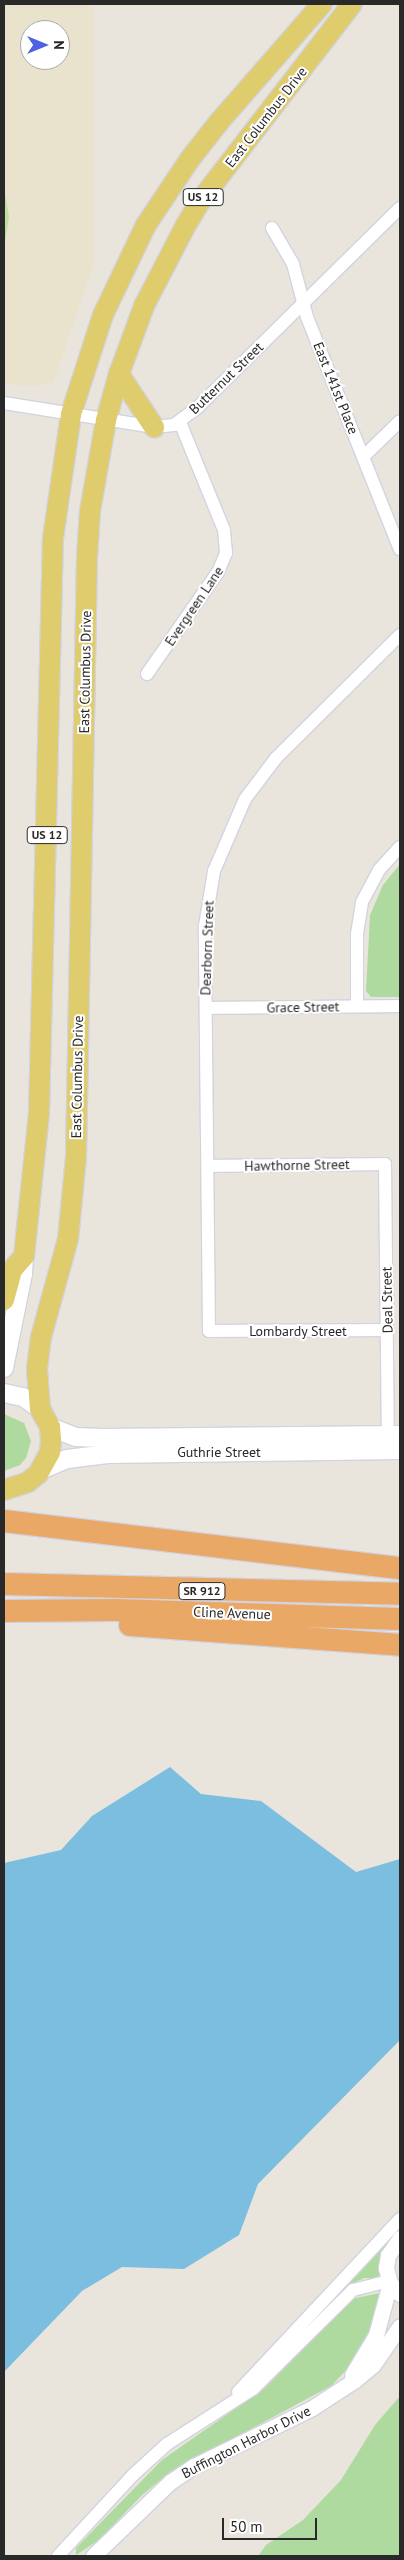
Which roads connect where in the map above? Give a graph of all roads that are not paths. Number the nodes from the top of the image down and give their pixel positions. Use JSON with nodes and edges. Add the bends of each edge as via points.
{"nodes":[{"id":1,"x":322,"y":4,"type":"edge"},
{"id":2,"x":352,"y":4,"type":"edge"},
{"id":3,"x":400,"y":208,"type":"edge"},
{"id":4,"x":272,"y":228,"type":"dead end"},
{"id":5,"x":304,"y":301,"type":"junction"},
{"id":6,"x":119,"y":374,"type":"junction"},
{"id":7,"x":4,"y":403,"type":"edge"},
{"id":8,"x":71,"y":414,"type":"junction"},
{"id":9,"x":106,"y":420,"type":"junction"},
{"id":10,"x":400,"y":421,"type":"edge"},
{"id":11,"x":180,"y":422,"type":"junction"},
{"id":12,"x":154,"y":427,"type":"junction"},
{"id":13,"x":364,"y":456,"type":"junction"},
{"id":14,"x":400,"y":549,"type":"edge"},
{"id":15,"x":400,"y":636,"type":"edge"},
{"id":16,"x":147,"y":674,"type":"dead end"},
{"id":17,"x":400,"y":847,"type":"edge"},
{"id":18,"x":357,"y":1006,"type":"junction"},
{"id":19,"x":400,"y":1006,"type":"edge"},
{"id":20,"x":206,"y":1008,"type":"junction"},
{"id":21,"x":385,"y":1164,"type":"joint"},
{"id":22,"x":208,"y":1166,"type":"junction"},
{"id":23,"x":24,"y":1256,"type":"junction"},
{"id":24,"x":4,"y":1300,"type":"edge"},
{"id":25,"x":387,"y":1330,"type":"junction"},
{"id":26,"x":209,"y":1331,"type":"joint"},
{"id":27,"x":4,"y":1368,"type":"edge"},
{"id":28,"x":4,"y":1393,"type":"edge"},
{"id":29,"x":40,"y":1409,"type":"junction"},
{"id":30,"x":50,"y":1427,"type":"junction"},
{"id":31,"x":394,"y":1435,"type":"edge"},
{"id":32,"x":400,"y":1450,"type":"edge"},
{"id":33,"x":41,"y":1470,"type":"junction"},
{"id":34,"x":5,"y":1488,"type":"edge"},
{"id":35,"x":4,"y":1521,"type":"edge"},
{"id":36,"x":400,"y":1568,"type":"edge"},
{"id":37,"x":4,"y":1584,"type":"edge"},
{"id":38,"x":400,"y":1594,"type":"edge"},
{"id":39,"x":12,"y":1612,"type":"edge"},
{"id":40,"x":400,"y":1618,"type":"edge"},
{"id":41,"x":400,"y":1645,"type":"edge"},
{"id":42,"x":400,"y":2219,"type":"edge"},
{"id":43,"x":400,"y":2238,"type":"edge"},
{"id":44,"x":393,"y":2286,"type":"edge"},
{"id":45,"x":400,"y":2326,"type":"edge"},
{"id":46,"x":336,"y":2393,"type":"junction"},
{"id":47,"x":218,"y":2411,"type":"junction"},
{"id":48,"x":58,"y":2556,"type":"edge"},
{"id":49,"x":93,"y":2556,"type":"edge"}],
"edges":[{"from":1,"to":8,"type":"main road","name":"East Columbus Drive","number":"US 12","via":[[219,122],[146,225],[103,315]]},
{"from":2,"to":6,"type":"main road","name":"East Columbus Drive","number":"US 12","via":[[201,200],[158,275]]},
{"from":3,"to":5,"type":"street","name":"Butternut Street"},
{"from":4,"to":5,"type":"street","name":"East 141st Place","via":[[293,264]]},
{"from":5,"to":11,"type":"street","name":"Butternut Street"},
{"from":5,"to":13,"type":"street","name":"East 141st Place","via":[[307,317]]},
{"from":6,"to":9,"type":"main road","name":"East Columbus Drive","number":"US 12"},
{"from":6,"to":12,"type":"main road"},
{"from":7,"to":8,"type":"street","name":"Butternut Street"},
{"from":8,"to":9,"type":"street","name":"Butternut Street"},
{"from":8,"to":23,"type":"main road","name":"East Columbus Drive","number":"US 12","via":[[53,538],[43,1046],[35,1163]]},
{"from":9,"to":12,"type":"street","name":"Butternut Street"},
{"from":9,"to":29,"type":"main road","name":"East Columbus Drive","number":"US 12","via":[[95,473],[88,557],[76,1157],[64,1257],[39,1350]]},
{"from":10,"to":13,"type":"street"},
{"from":11,"to":12,"type":"street","name":"Butternut Street"},
{"from":11,"to":16,"type":"street","name":"Evergreen Lane","via":[[224,530],[226,553],[218,572]]},
{"from":13,"to":14,"type":"street","name":"East 141st Place"},
{"from":15,"to":20,"type":"street","name":"Dearborn Street","via":[[276,758],[233,821],[208,897]]},
{"from":17,"to":18,"type":"street","via":[[379,870],[362,902],[357,934]]},
{"from":18,"to":19,"type":"street","name":"Grace Street"},
{"from":18,"to":20,"type":"street","name":"Grace Street"},
{"from":20,"to":22,"type":"street","name":"Dearborn Street"},
{"from":21,"to":22,"type":"street","name":"Hawthorne Street"},
{"from":21,"to":25,"type":"street","name":"Deal Street"},
{"from":22,"to":26,"type":"street","name":"Dearborn Street"},
{"from":23,"to":24,"type":"main road","number":"US 12","via":[[12,1270]]},
{"from":23,"to":27,"type":"main road","name":"East Columbus Drive"},
{"from":25,"to":26,"type":"street","name":"Lombardy Street"},
{"from":25,"to":31,"type":"street","name":"Deal Street"},
{"from":28,"to":29,"type":"main road","via":[[23,1397]]},
{"from":29,"to":30,"type":"main road","number":"US 12"},
{"from":30,"to":31,"type":"main road","name":"Guthrie Street","via":[[76,1437],[102,1438]]},
{"from":30,"to":33,"type":"main road","number":"US 12","via":[[50,1452]]},
{"from":32,"to":33,"type":"main road","name":"Guthrie Street","via":[[108,1454],[67,1459]]},
{"from":33,"to":34,"type":"main road","via":[[28,1482]]},
{"from":35,"to":36,"type":"highway"},
{"from":37,"to":38,"type":"highway","name":"Cline Avenue","number":"SR 912"},
{"from":39,"to":40,"type":"highway","name":"Cline Avenue","number":"SR 912","via":[[115,1610]]},
{"from":39,"to":41,"type":"highway","via":[[58,1620]]},
{"from":42,"to":47,"type":"street"},
{"from":43,"to":44,"type":"street","name":"Buffington Harbor Drive","via":[[388,2255]]},
{"from":44,"to":46,"type":"street","name":"Buffington Harbor Drive","via":[[376,2335],[364,2358]]},
{"from":44,"to":47,"type":"street","via":[[353,2290],[282,2364],[253,2389]]},
{"from":45,"to":46,"type":"street","name":"Buffington Harbor Drive","via":[[373,2365]]},
{"from":46,"to":49,"type":"street","name":"Buffington Harbor Drive","via":[[194,2466],[170,2482]]},
{"from":47,"to":48,"type":"street","via":[[167,2444],[132,2475]]}]}
